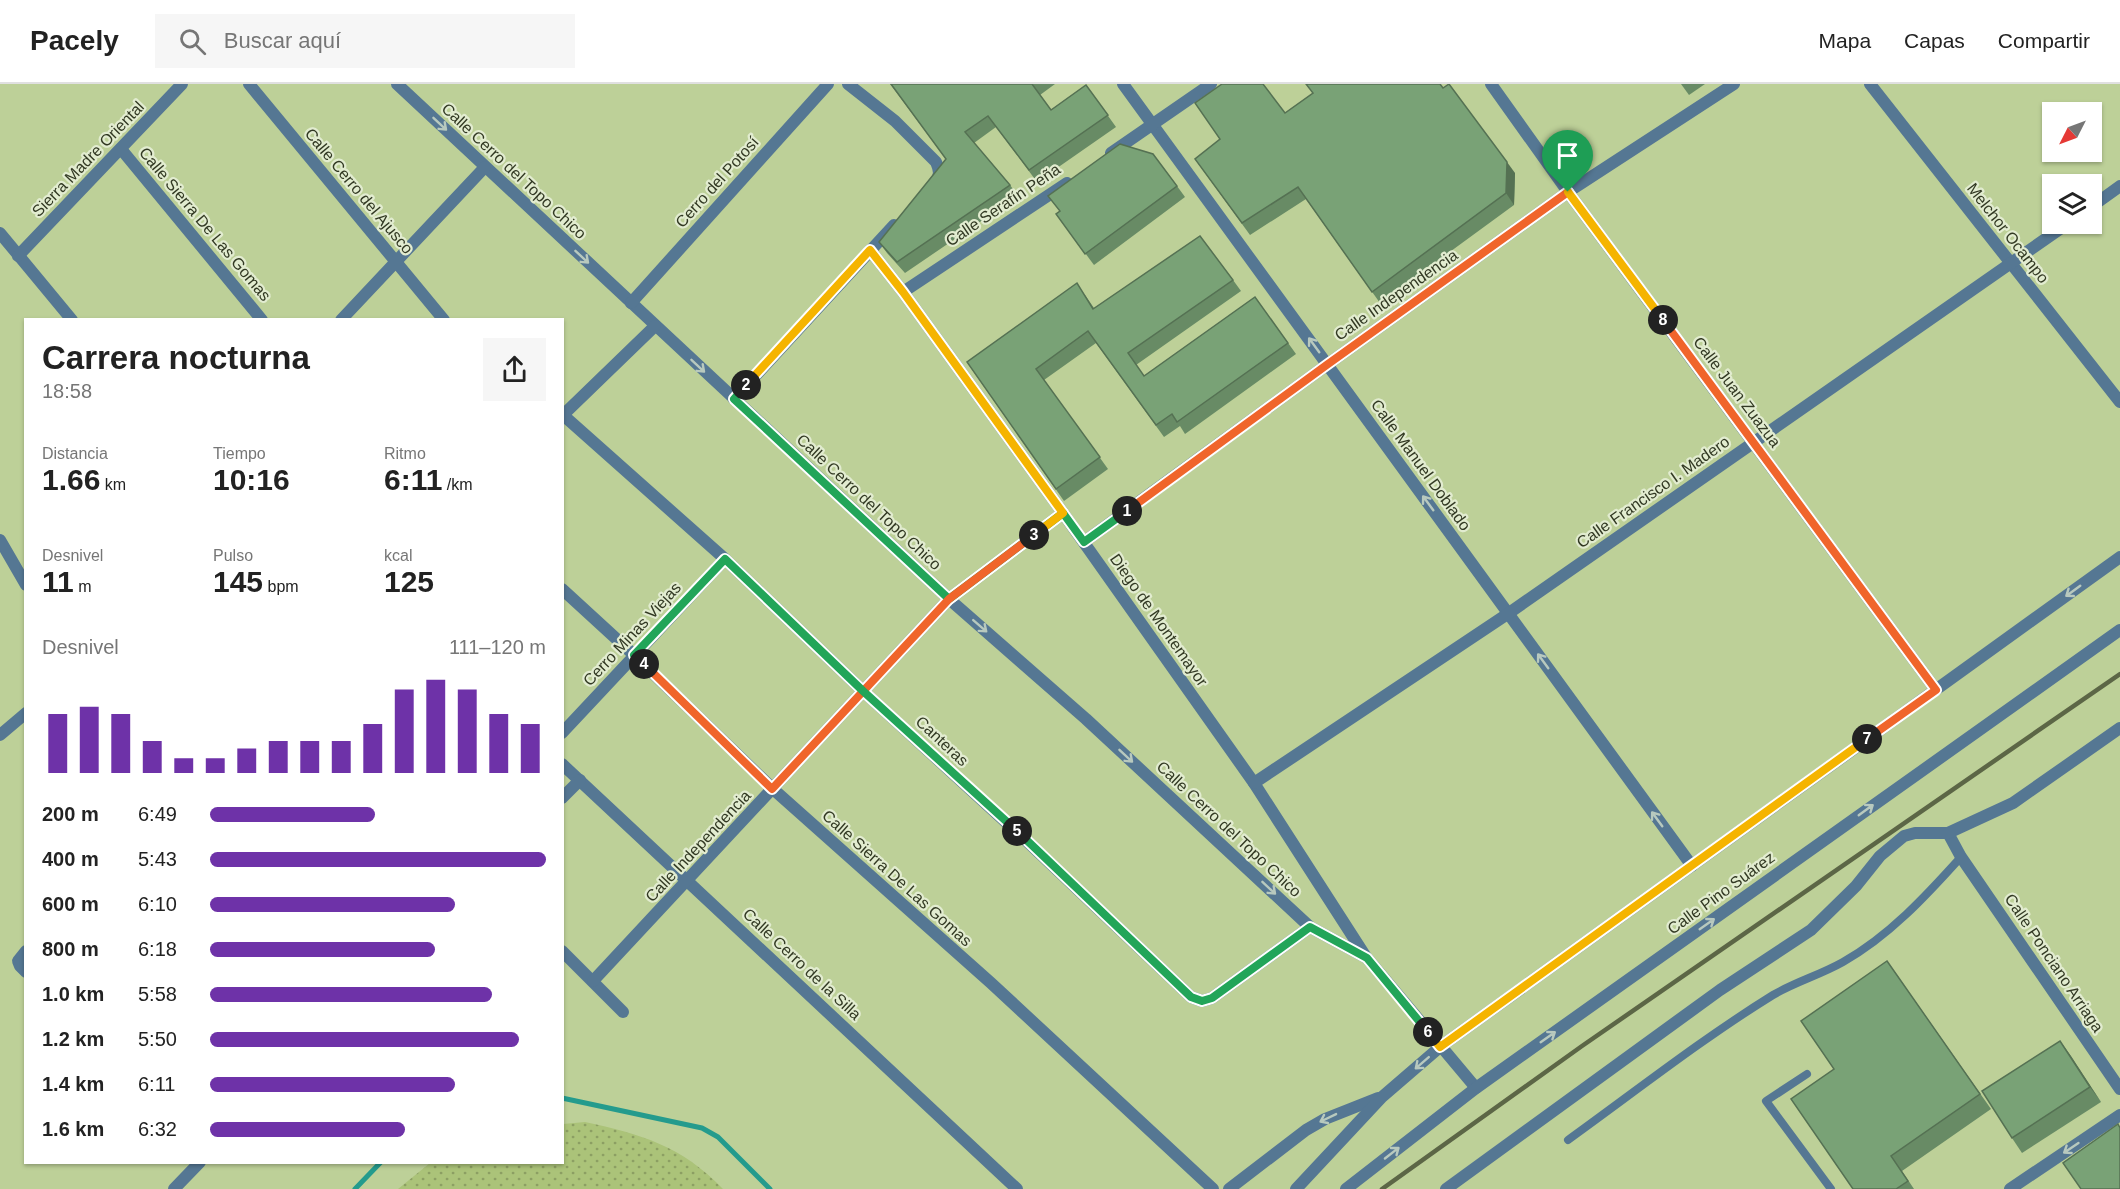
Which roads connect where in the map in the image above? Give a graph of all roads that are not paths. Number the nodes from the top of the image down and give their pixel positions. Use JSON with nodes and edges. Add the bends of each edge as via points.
{"nodes":[{"id":1,"x":182,"y":84,"type":"edge"},
{"id":2,"x":249,"y":84,"type":"edge"},
{"id":3,"x":398,"y":84,"type":"edge"},
{"id":4,"x":828,"y":84,"type":"edge"},
{"id":5,"x":848,"y":84,"type":"edge"},
{"id":6,"x":1123,"y":84,"type":"edge"},
{"id":7,"x":1211,"y":84,"type":"edge"},
{"id":8,"x":1491,"y":84,"type":"edge"},
{"id":9,"x":1734,"y":84,"type":"edge"},
{"id":10,"x":1870,"y":84,"type":"edge"},
{"id":11,"x":1153,"y":125,"type":"junction"},
{"id":12,"x":121,"y":149,"type":"junction"},
{"id":13,"x":1105,"y":157,"type":"edge"},
{"id":14,"x":485,"y":167,"type":"junction"},
{"id":15,"x":1076,"y":176,"type":"edge"},
{"id":16,"x":2120,"y":186,"type":"edge"},
{"id":17,"x":930,"y":188,"type":"edge"},
{"id":18,"x":1568,"y":192,"type":"junction"},
{"id":19,"x":2102,"y":199,"type":"edge"},
{"id":20,"x":900,"y":219,"type":"edge"},
{"id":21,"x":0,"y":233,"type":"edge"},
{"id":22,"x":2053,"y":234,"type":"edge"},
{"id":23,"x":870,"y":250,"type":"junction"},
{"id":24,"x":18,"y":256,"type":"junction"},
{"id":25,"x":395,"y":261,"type":"junction"},
{"id":26,"x":2010,"y":264,"type":"junction"},
{"id":27,"x":903,"y":292,"type":"junction"},
{"id":28,"x":631,"y":303,"type":"junction"},
{"id":29,"x":70,"y":318,"type":"edge"},
{"id":30,"x":260,"y":318,"type":"edge"},
{"id":31,"x":343,"y":318,"type":"edge"},
{"id":32,"x":442,"y":318,"type":"edge"},
{"id":33,"x":655,"y":326,"type":"junction"},
{"id":34,"x":1328,"y":364,"type":"junction"},
{"id":35,"x":734,"y":399,"type":"junction"},
{"id":36,"x":2120,"y":402,"type":"edge"},
{"id":37,"x":564,"y":415,"type":"edge"},
{"id":38,"x":564,"y":417,"type":"edge"},
{"id":39,"x":1754,"y":442,"type":"junction"},
{"id":40,"x":1063,"y":513,"type":"junction"},
{"id":41,"x":0,"y":540,"type":"edge"},
{"id":42,"x":1084,"y":542,"type":"junction"},
{"id":43,"x":2120,"y":557,"type":"edge"},
{"id":44,"x":725,"y":559,"type":"junction"},
{"id":45,"x":24,"y":582,"type":"edge"},
{"id":46,"x":564,"y":591,"type":"edge"},
{"id":47,"x":949,"y":599,"type":"junction"},
{"id":48,"x":1509,"y":613,"type":"junction"},
{"id":49,"x":2120,"y":630,"type":"edge"},
{"id":50,"x":634,"y":655,"type":"junction"},
{"id":51,"x":1936,"y":690,"type":"junction"},
{"id":52,"x":863,"y":691,"type":"junction"},
{"id":53,"x":24,"y":715,"type":"edge"},
{"id":54,"x":2120,"y":728,"type":"edge"},
{"id":55,"x":564,"y":731,"type":"edge"},
{"id":56,"x":0,"y":735,"type":"edge"},
{"id":57,"x":564,"y":766,"type":"edge"},
{"id":58,"x":580,"y":780,"type":"junction"},
{"id":59,"x":1254,"y":783,"type":"junction"},
{"id":60,"x":772,"y":789,"type":"junction"},
{"id":61,"x":564,"y":796,"type":"edge"},
{"id":62,"x":1948,"y":833,"type":"junction"},
{"id":63,"x":1961,"y":856,"type":"junction"},
{"id":64,"x":1692,"y":866,"type":"junction"},
{"id":65,"x":689,"y":880,"type":"junction"},
{"id":66,"x":1310,"y":927,"type":"junction"},
{"id":67,"x":564,"y":953,"type":"edge"},
{"id":68,"x":23,"y":954,"type":"edge"},
{"id":69,"x":1367,"y":958,"type":"junction"},
{"id":70,"x":24,"y":970,"type":"edge"},
{"id":71,"x":593,"y":981,"type":"junction"},
{"id":72,"x":623,"y":1012,"type":"dead end"},
{"id":73,"x":1440,"y":1047,"type":"junction"},
{"id":74,"x":1807,"y":1074,"type":"dead end"},
{"id":75,"x":1476,"y":1088,"type":"junction"},
{"id":76,"x":2120,"y":1089,"type":"edge"},
{"id":77,"x":1382,"y":1097,"type":"junction"},
{"id":78,"x":2120,"y":1115,"type":"edge"},
{"id":79,"x":1568,"y":1140,"type":"dead end"},
{"id":80,"x":198,"y":1164,"type":"edge"},
{"id":81,"x":174,"y":1189,"type":"edge"},
{"id":82,"x":1017,"y":1189,"type":"edge"},
{"id":83,"x":1213,"y":1189,"type":"edge"},
{"id":84,"x":1228,"y":1189,"type":"edge"},
{"id":85,"x":1296,"y":1189,"type":"edge"},
{"id":86,"x":1346,"y":1189,"type":"edge"},
{"id":87,"x":1446,"y":1189,"type":"edge"},
{"id":88,"x":1830,"y":1189,"type":"edge"},
{"id":89,"x":2010,"y":1189,"type":"edge"}],
"edges":[{"from":1,"to":12,"type":"street","name":"Sierra Madre Oriental"},
{"from":2,"to":25,"type":"street","name":"Calle Cerro del Ajusco"},
{"from":3,"to":14,"type":"street","name":"Calle Cerro del Topo Chico","one_way":true},
{"from":4,"to":28,"type":"street","name":"Cerro del Potosí"},
{"from":5,"to":17,"type":"street","via":[[895,120],[936,162],[938,180]]},
{"from":6,"to":11,"type":"street","name":"Calle Manuel Doblado"},
{"from":7,"to":11,"type":"street"},
{"from":8,"to":18,"type":"street","name":"Calle Juan Zuazua"},
{"from":9,"to":18,"type":"street","name":"Calle Independencia"},
{"from":10,"to":26,"type":"street","name":"Melchor Ocampo"},
{"from":11,"to":13,"type":"street"},
{"from":34,"to":11,"type":"street","name":"Calle Manuel Doblado","one_way":true},
{"from":12,"to":24,"type":"street","name":"Sierra Madre Oriental"},
{"from":12,"to":30,"type":"street","name":"Calle Sierra De Las Gomas"},
{"from":14,"to":25,"type":"street"},
{"from":14,"to":28,"type":"street","name":"Calle Cerro del Topo Chico","one_way":true},
{"from":15,"to":27,"type":"street","name":"Calle Serafín Peña"},
{"from":16,"to":19,"type":"street"},
{"from":18,"to":34,"type":"street","name":"Calle Independencia"},
{"from":18,"to":39,"type":"street","name":"Calle Juan Zuazua"},
{"from":20,"to":23,"type":"street"},
{"from":21,"to":24,"type":"street"},
{"from":22,"to":26,"type":"street","name":"Calle Francisco I. Madero"},
{"from":23,"to":27,"type":"street","name":"Diego de Montemayor"},
{"from":23,"to":35,"type":"street"},
{"from":24,"to":29,"type":"street"},
{"from":25,"to":31,"type":"street"},
{"from":25,"to":32,"type":"street","name":"Calle Cerro del Ajusco"},
{"from":26,"to":36,"type":"street","name":"Melchor Ocampo"},
{"from":26,"to":39,"type":"street","name":"Calle Francisco I. Madero"},
{"from":27,"to":40,"type":"street","name":"Diego de Montemayor"},
{"from":28,"to":33,"type":"street","name":"Calle Cerro del Topo Chico"},
{"from":33,"to":35,"type":"street","name":"Calle Cerro del Topo Chico","one_way":true},
{"from":33,"to":37,"type":"street"},
{"from":34,"to":42,"type":"street","name":"Calle Independencia"},
{"from":48,"to":34,"type":"street","name":"Calle Manuel Doblado","one_way":true},
{"from":35,"to":47,"type":"street","name":"Calle Cerro del Topo Chico"},
{"from":38,"to":44,"type":"street","name":"Canteras"},
{"from":39,"to":48,"type":"street","name":"Calle Francisco I. Madero"},
{"from":39,"to":51,"type":"street","name":"Calle Juan Zuazua"},
{"from":40,"to":42,"type":"street","name":"Diego de Montemayor"},
{"from":40,"to":47,"type":"street","name":"Calle Independencia"},
{"from":41,"to":45,"type":"street"},
{"from":42,"to":59,"type":"street","name":"Diego de Montemayor"},
{"from":43,"to":51,"type":"street","one_way":true},
{"from":44,"to":50,"type":"street","name":"Cerro Minas Viejas"},
{"from":44,"to":52,"type":"street","name":"Canteras"},
{"from":46,"to":50,"type":"street","name":"Calle Sierra De Las Gomas"},
{"from":47,"to":52,"type":"street","name":"Calle Independencia"},
{"from":47,"to":66,"type":"street","name":"Calle Cerro del Topo Chico","one_way":true,"via":[[1086,719]]},
{"from":48,"to":59,"type":"street","name":"Calle Francisco I. Madero"},
{"from":64,"to":48,"type":"street","name":"Calle Manuel Doblado","one_way":true},
{"from":75,"to":49,"type":"street","name":"Calle Pino Suárez","one_way":true},
{"from":50,"to":55,"type":"street","name":"Cerro Minas Viejas"},
{"from":50,"to":60,"type":"street","name":"Calle Sierra De Las Gomas"},
{"from":51,"to":64,"type":"street"},
{"from":52,"to":60,"type":"street","name":"Calle Independencia"},
{"from":52,"to":66,"type":"street","name":"Canteras","via":[[1191,997],[1202,1001],[1212,998]]},
{"from":53,"to":56,"type":"street"},
{"from":54,"to":62,"type":"street","via":[[2013,803]]},
{"from":57,"to":58,"type":"street","name":"Calle Cerro de la Silla"},
{"from":58,"to":61,"type":"street"},
{"from":58,"to":65,"type":"street","name":"Calle Cerro de la Silla"},
{"from":59,"to":69,"type":"street","name":"Diego de Montemayor"},
{"from":60,"to":65,"type":"street","name":"Calle Independencia"},
{"from":60,"to":83,"type":"street","name":"Calle Sierra De Las Gomas","via":[[991,983]]},
{"from":62,"to":63,"type":"street","name":"Calle Ponciano Arriaga"},
{"from":62,"to":87,"type":"street","via":[[1915,832],[1904,836],[1811,930],[1720,990]]},
{"from":63,"to":76,"type":"street","name":"Calle Ponciano Arriaga"},
{"from":63,"to":79,"type":"lane","via":[[1921,902],[1862,949],[1765,1000]]},
{"from":64,"to":73,"type":"street"},
{"from":65,"to":71,"type":"street","name":"Calle Independencia"},
{"from":65,"to":82,"type":"street","name":"Calle Cerro de la Silla"},
{"from":66,"to":69,"type":"street","name":"Calle Cerro del Topo Chico"},
{"from":67,"to":71,"type":"street"},
{"from":68,"to":70,"type":"street","via":[[18,964]]},
{"from":69,"to":73,"type":"street","name":"Calle Cerro del Topo Chico"},
{"from":71,"to":72,"type":"street"},
{"from":73,"to":75,"type":"street","name":"Calle Cerro del Topo Chico"},
{"from":73,"to":77,"type":"street","one_way":true},
{"from":74,"to":88,"type":"lane","via":[[1766,1101]]},
{"from":86,"to":75,"type":"street","name":"Calle Pino Suárez","one_way":true},
{"from":77,"to":84,"type":"street","one_way":true,"via":[[1306,1130]]},
{"from":77,"to":85,"type":"street"},
{"from":78,"to":89,"type":"street","one_way":true},
{"from":80,"to":81,"type":"street"}]}
